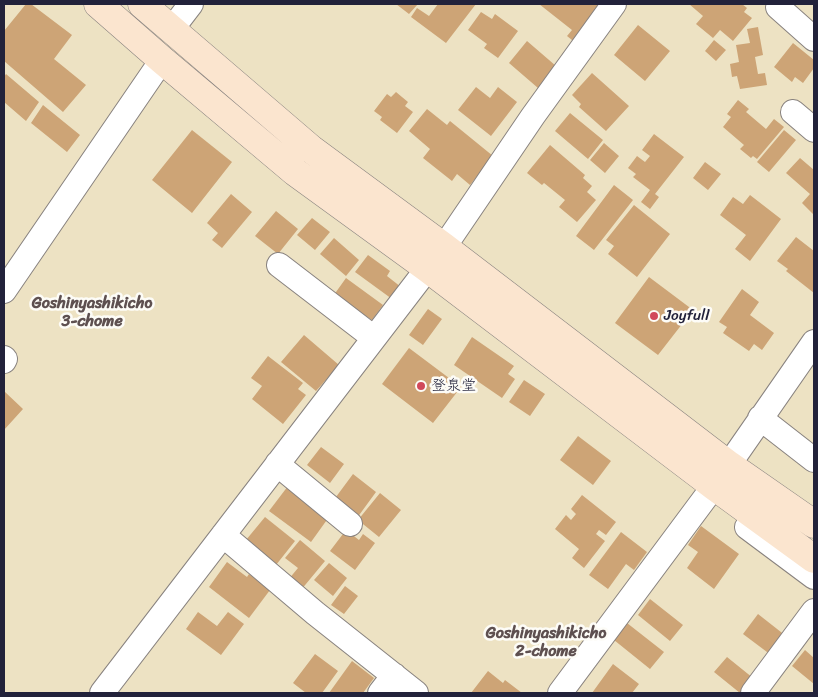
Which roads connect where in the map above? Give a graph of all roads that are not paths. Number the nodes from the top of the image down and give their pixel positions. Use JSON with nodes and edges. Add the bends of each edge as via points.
{"nodes":[{"id":1,"x":98,"y":4,"type":"edge"},
{"id":2,"x":142,"y":4,"type":"edge"},
{"id":3,"x":191,"y":4,"type":"edge"},
{"id":4,"x":614,"y":4,"type":"edge"},
{"id":5,"x":778,"y":7,"type":"dead end"},
{"id":6,"x":171,"y":30,"type":"junction"},
{"id":7,"x":814,"y":38,"type":"edge"},
{"id":8,"x":162,"y":60,"type":"junction"},
{"id":9,"x":793,"y":112,"type":"dead end"},
{"id":10,"x":814,"y":130,"type":"edge"},
{"id":11,"x":444,"y":247,"type":"junction"},
{"id":12,"x":278,"y":265,"type":"dead end"},
{"id":13,"x":426,"y":268,"type":"junction"},
{"id":14,"x":4,"y":291,"type":"edge"},
{"id":15,"x":374,"y":338,"type":"junction"},
{"id":16,"x":814,"y":342,"type":"edge"},
{"id":17,"x":760,"y":418,"type":"junction"},
{"id":18,"x":814,"y":460,"type":"edge"},
{"id":19,"x":277,"y":464,"type":"junction"},
{"id":20,"x":716,"y":482,"type":"junction"},
{"id":21,"x":350,"y":524,"type":"dead end"},
{"id":22,"x":814,"y":524,"type":"edge"},
{"id":23,"x":223,"y":534,"type":"junction"},
{"id":24,"x":814,"y":559,"type":"edge"},
{"id":25,"x":814,"y":577,"type":"edge"},
{"id":26,"x":814,"y":611,"type":"edge"},
{"id":27,"x":387,"y":684,"type":"edge"},
{"id":28,"x":102,"y":693,"type":"edge"},
{"id":29,"x":416,"y":693,"type":"edge"},
{"id":30,"x":560,"y":693,"type":"edge"},
{"id":31,"x":753,"y":693,"type":"edge"}],
"edges":[{"from":1,"to":8,"type":"street"},
{"from":2,"to":6,"type":"street"},
{"from":3,"to":6,"type":"street"},
{"from":4,"to":11,"type":"street"},
{"from":5,"to":7,"type":"street"},
{"from":6,"to":11,"type":"street","via":[[311,149]]},
{"from":8,"to":13,"type":"street","via":[[295,172]]},
{"from":8,"to":14,"type":"street"},
{"from":9,"to":10,"type":"street"},
{"from":11,"to":13,"type":"street"},
{"from":11,"to":20,"type":"street"},
{"from":12,"to":15,"type":"street"},
{"from":13,"to":15,"type":"street"},
{"from":13,"to":20,"type":"street"},
{"from":15,"to":19,"type":"street"},
{"from":16,"to":17,"type":"street"},
{"from":17,"to":18,"type":"street"},
{"from":17,"to":20,"type":"street"},
{"from":19,"to":21,"type":"street"},
{"from":19,"to":23,"type":"street"},
{"from":20,"to":22,"type":"street","via":[[778,498]]},
{"from":20,"to":24,"type":"street"},
{"from":20,"to":25,"type":"street"},
{"from":20,"to":30,"type":"street"},
{"from":23,"to":27,"type":"street","via":[[316,613]]},
{"from":23,"to":28,"type":"street"},
{"from":26,"to":31,"type":"street"},
{"from":27,"to":29,"type":"street"}]}
